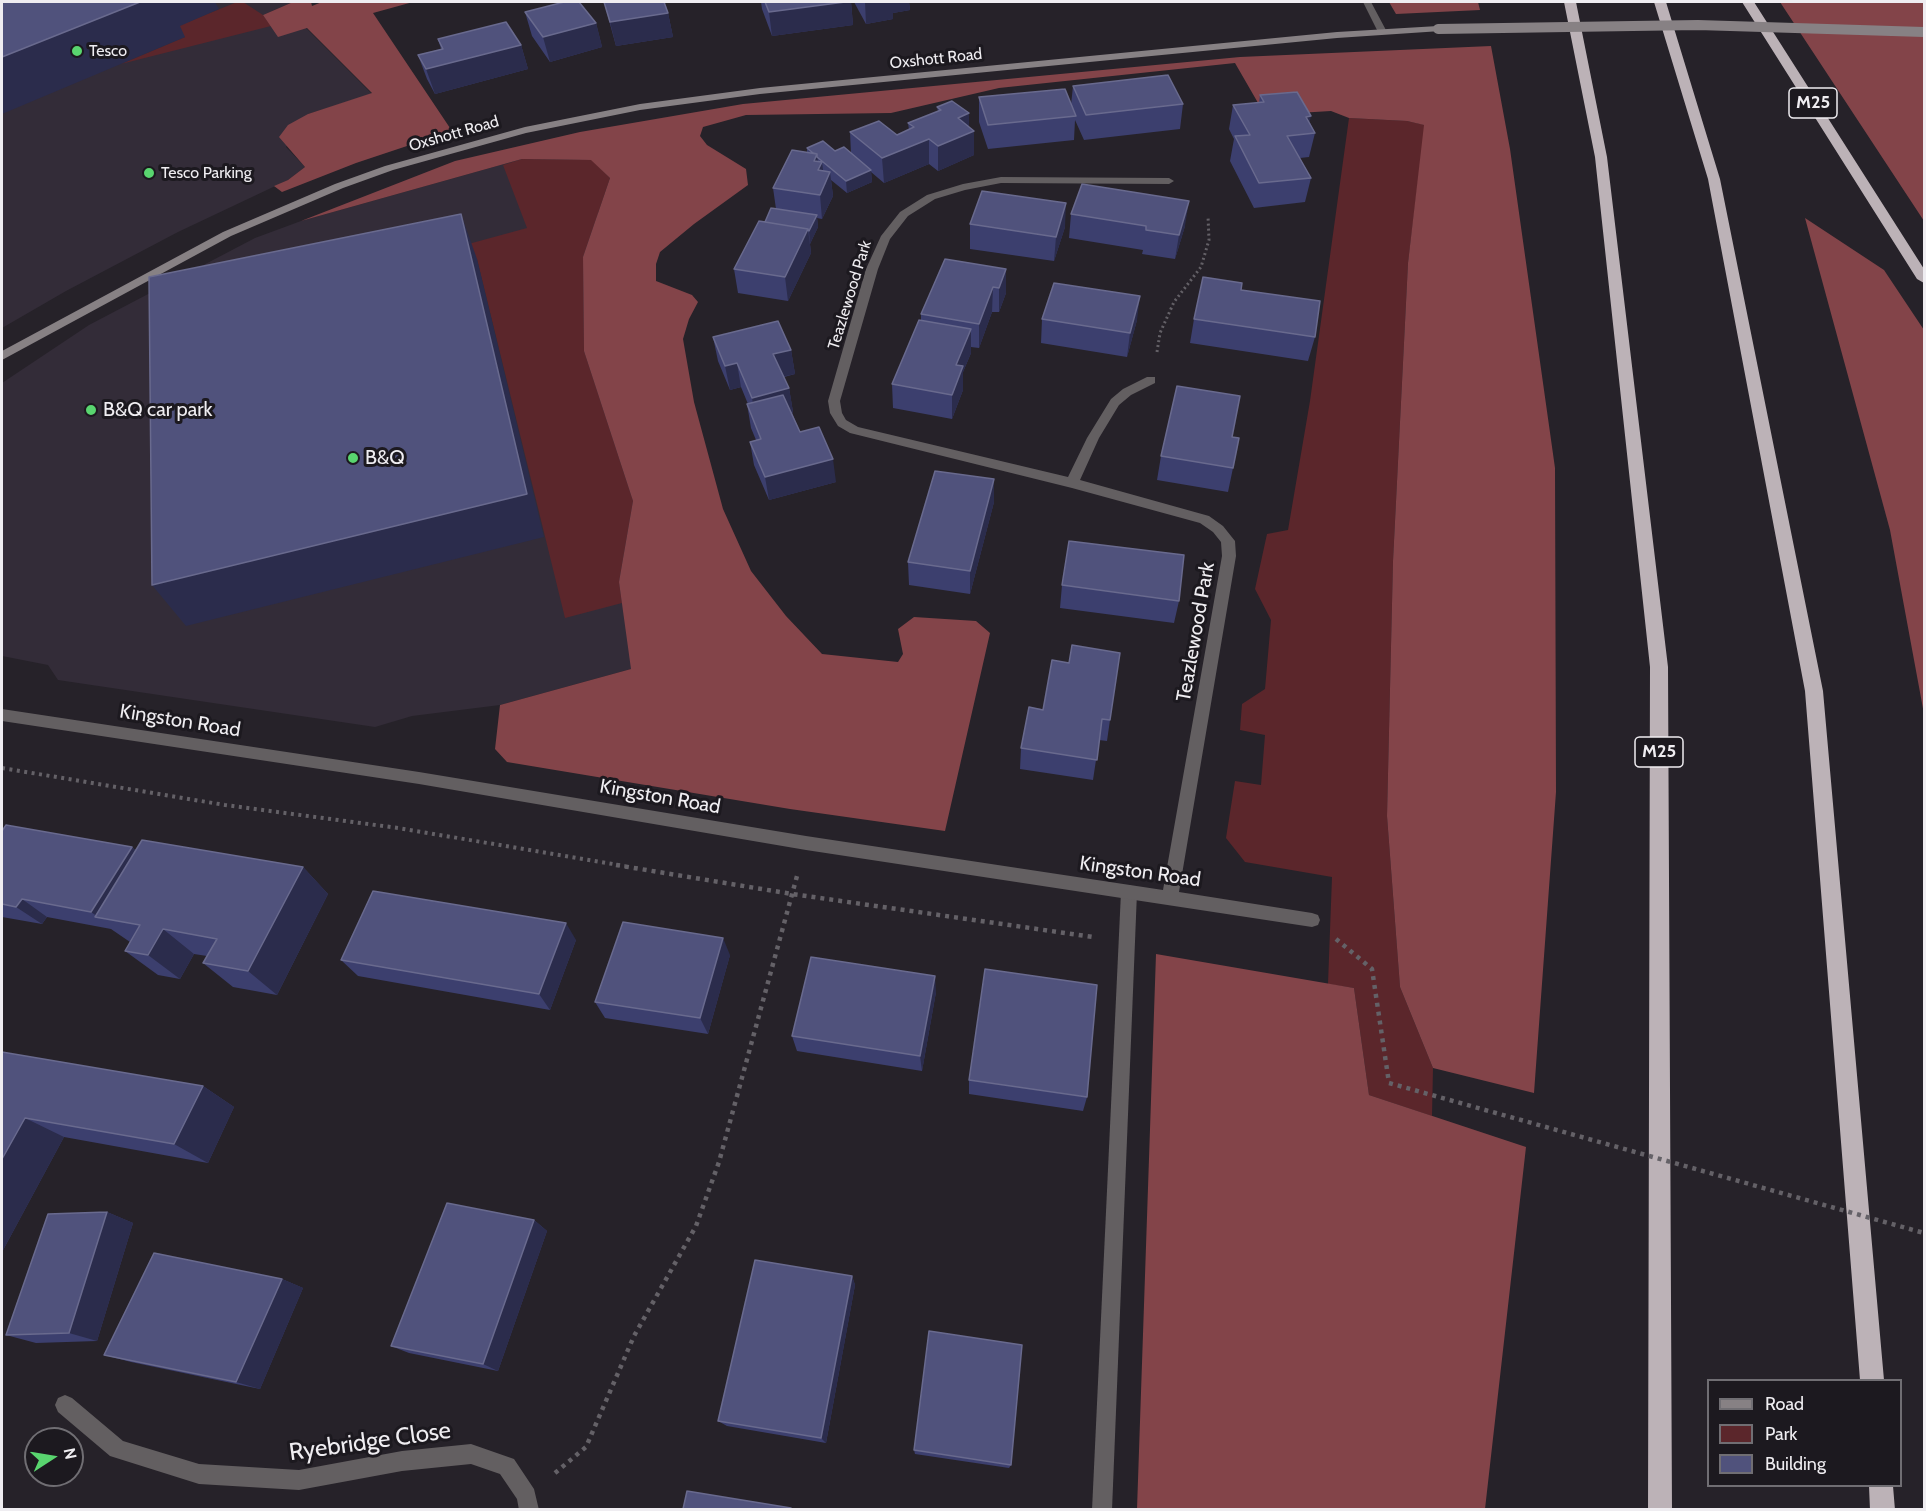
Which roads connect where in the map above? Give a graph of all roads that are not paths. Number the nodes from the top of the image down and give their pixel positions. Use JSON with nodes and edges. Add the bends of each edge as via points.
{"nodes":[{"id":1,"x":1367,"y":2,"type":"edge"},
{"id":2,"x":1570,"y":2,"type":"edge"},
{"id":3,"x":1660,"y":2,"type":"edge"},
{"id":4,"x":1748,"y":2,"type":"edge"},
{"id":5,"x":1382,"y":32,"type":"junction"},
{"id":6,"x":1924,"y":32,"type":"edge"},
{"id":7,"x":1169,"y":181,"type":"dead end"},
{"id":8,"x":1924,"y":279,"type":"edge"},
{"id":9,"x":2,"y":356,"type":"edge"},
{"id":10,"x":1151,"y":380,"type":"road end"},
{"id":11,"x":1072,"y":483,"type":"junction"},
{"id":12,"x":2,"y":715,"type":"edge"},
{"id":13,"x":1129,"y":892,"type":"junction"},
{"id":14,"x":1170,"y":897,"type":"junction"},
{"id":15,"x":1312,"y":920,"type":"road end"},
{"id":16,"x":1872,"y":1379,"type":"edge"},
{"id":17,"x":65,"y":1405,"type":"dead end"},
{"id":18,"x":1881,"y":1487,"type":"edge"},
{"id":19,"x":528,"y":1503,"type":"edge"},
{"id":20,"x":1102,"y":1509,"type":"edge"},
{"id":21,"x":1660,"y":1509,"type":"edge"},
{"id":22,"x":1883,"y":1509,"type":"edge"}],
"edges":[{"from":1,"to":5,"type":"street"},
{"from":2,"to":21,"type":"highway","number":"M25","via":[[1601,157],[1659,667]]},
{"from":3,"to":16,"type":"highway","via":[[1714,178],[1814,691]]},
{"from":4,"to":8,"type":"highway","number":"M25"},
{"from":5,"to":6,"type":"main road","name":"Oxshott Road","bridge":true,"via":[[1687,25]]},
{"from":5,"to":9,"type":"main road","name":"Oxshott Road","via":[[760,91],[640,107],[525,130],[389,168],[237,229]]},
{"from":7,"to":11,"type":"street","name":"Teazlewood Park","via":[[1001,180],[963,187],[931,197],[904,214],[885,238],[872,269],[834,401],[842,423],[854,430]]},
{"from":10,"to":11,"type":"street","via":[[1127,392],[1111,408]]},
{"from":11,"to":14,"type":"street","name":"Teazlewood Park","via":[[1204,519],[1228,541],[1229,556]]},
{"from":12,"to":13,"type":"street","name":"Kingston Road"},
{"from":13,"to":14,"type":"street","name":"Kingston Road"},
{"from":13,"to":20,"type":"street"},
{"from":14,"to":15,"type":"street","name":"Kingston Road"},
{"from":17,"to":19,"type":"street","name":"Ryebridge Close","via":[[117,1449],[199,1474],[298,1480],[402,1461],[471,1454],[507,1466]]},
{"from":18,"to":22,"type":"highway"}]}
